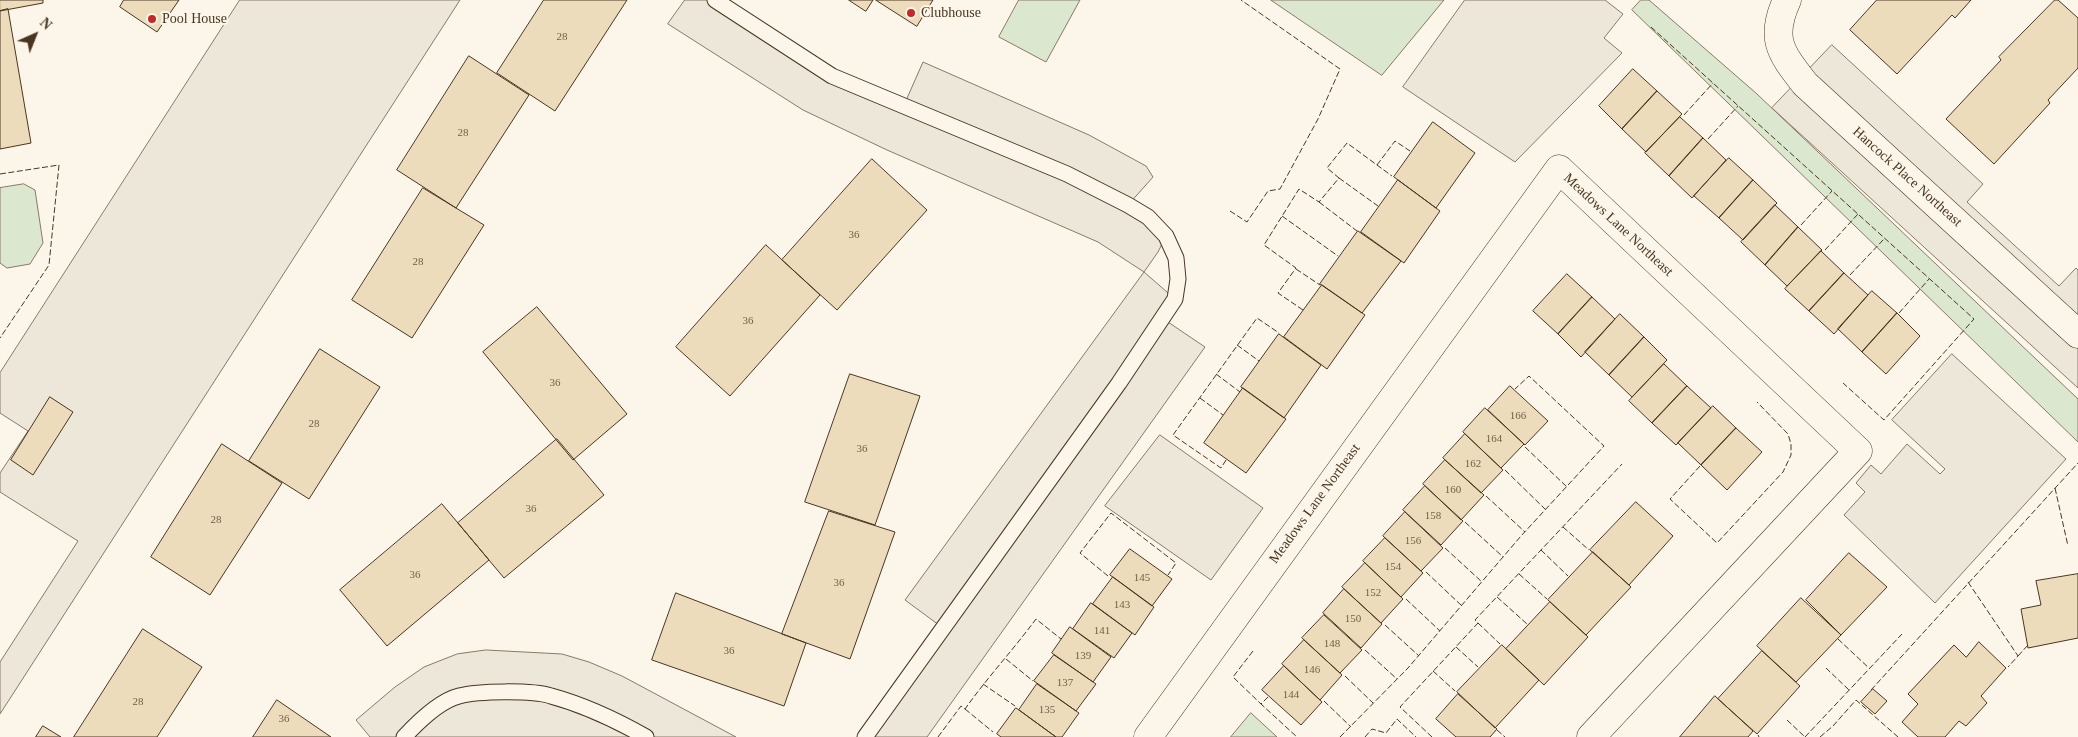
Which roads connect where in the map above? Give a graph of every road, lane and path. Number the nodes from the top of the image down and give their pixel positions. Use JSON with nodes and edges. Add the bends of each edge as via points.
{"nodes":[{"id":1,"x":715,"y":0,"type":"edge"},
{"id":2,"x":1787,"y":0,"type":"edge"},
{"id":3,"x":2078,"y":334,"type":"edge"},
{"id":4,"x":404,"y":737,"type":"edge"},
{"id":5,"x":646,"y":737,"type":"edge"},
{"id":6,"x":865,"y":737,"type":"edge"},
{"id":7,"x":1148,"y":737,"type":"edge"},
{"id":8,"x":1591,"y":737,"type":"edge"}],
"edges":[{"from":1,"to":6,"type":"lane","via":[[832,76],[1067,174],[1128,205],[1148,217],[1166,236],[1176,258],[1178,279],[1174,299],[1119,383]]},
{"from":2,"to":3,"type":"street","name":"Hancock Place Northeast","via":[[1777,34],[1782,54],[1805,84]]},
{"from":4,"to":5,"type":"lane","via":[[424,716],[457,696],[497,692],[549,695],[588,708]]},
{"from":7,"to":8,"type":"street","name":"Meadows Lane Northeast","via":[[1558,169],[1858,451]]}]}
